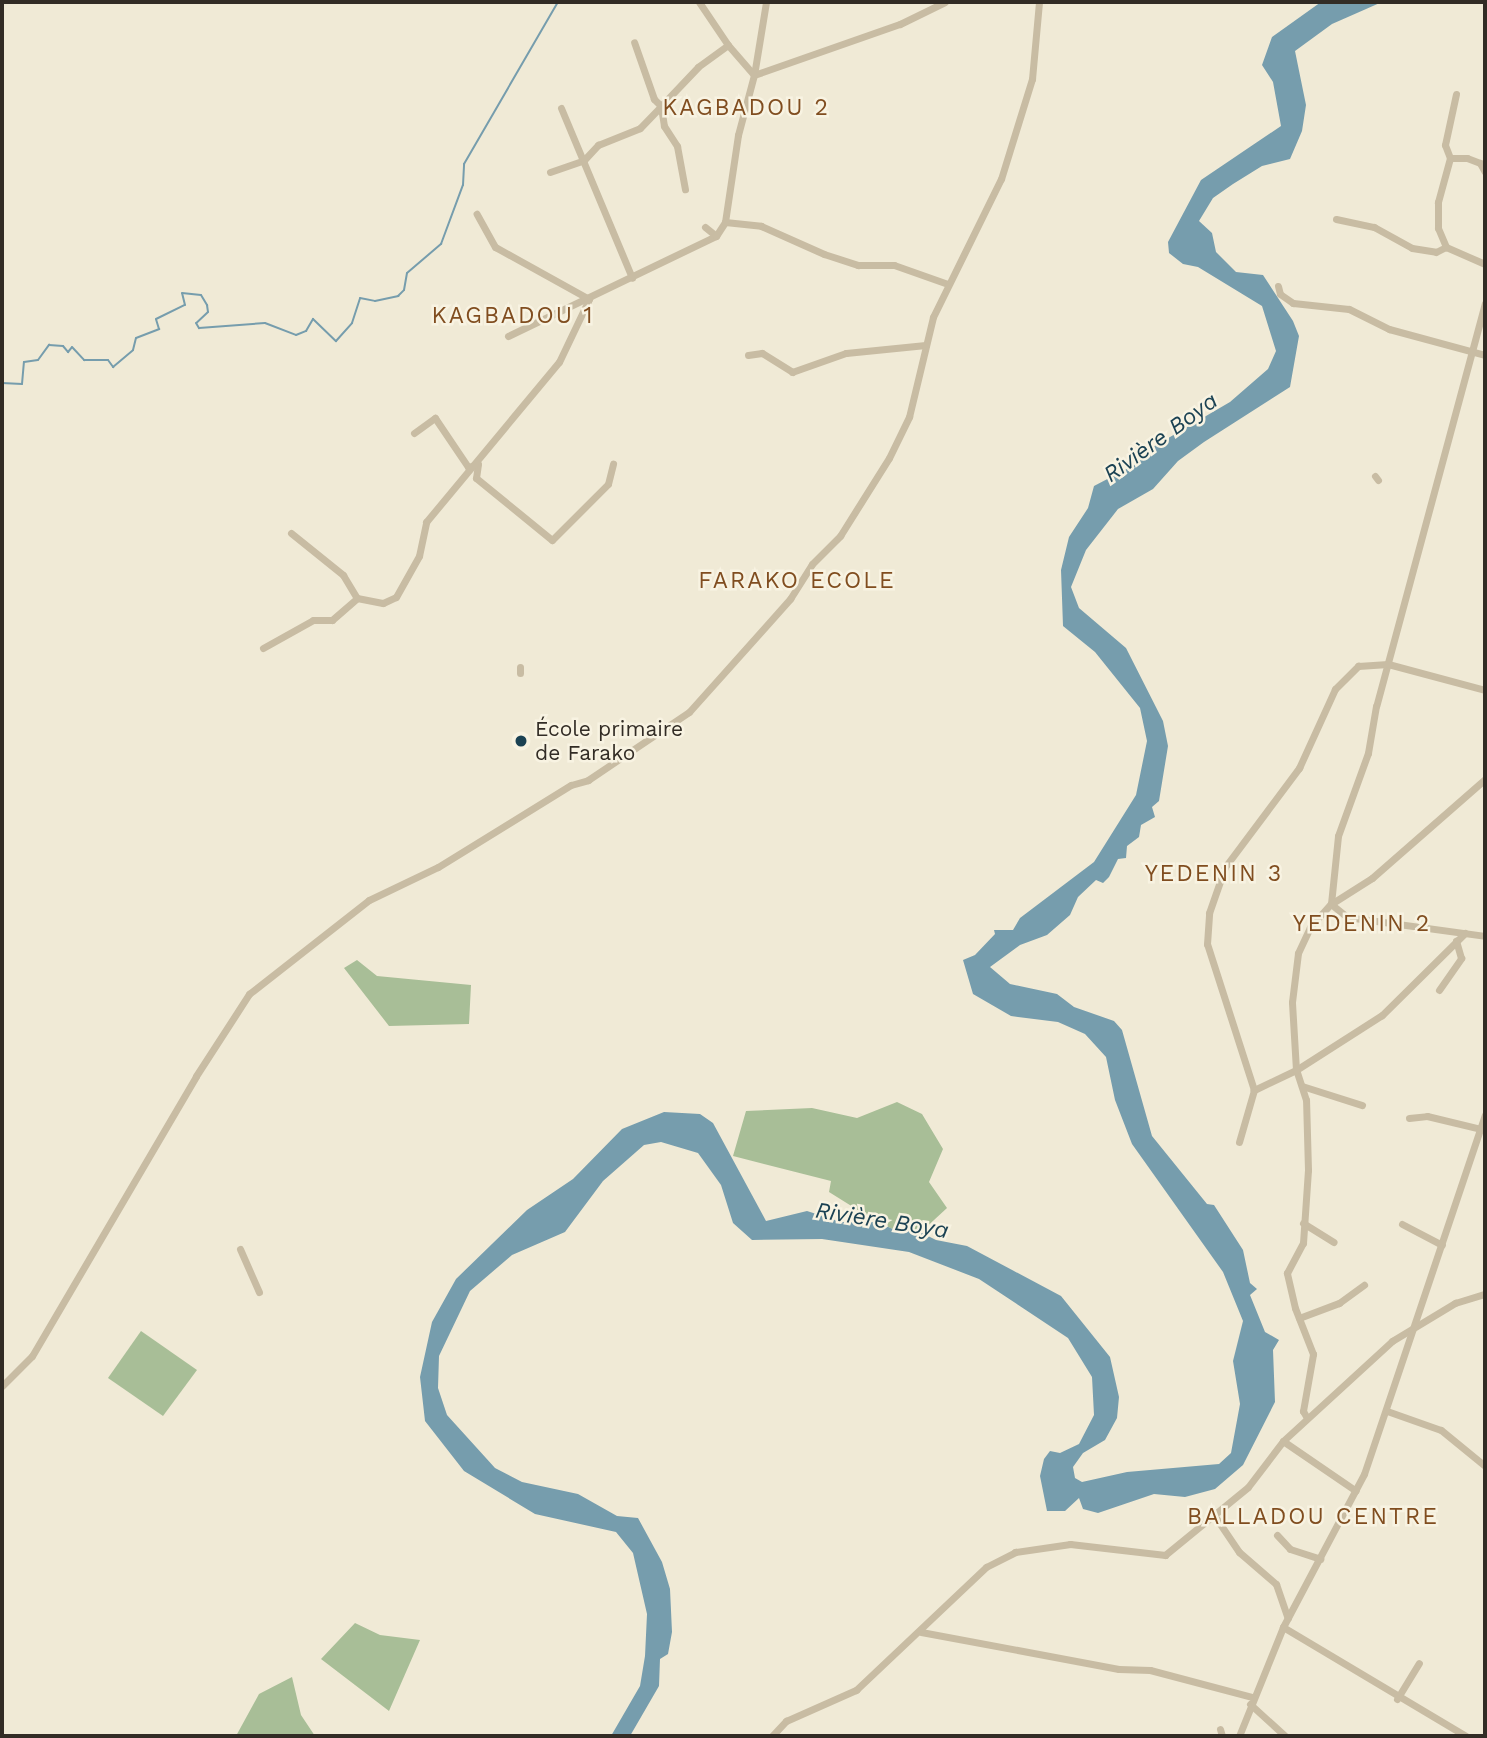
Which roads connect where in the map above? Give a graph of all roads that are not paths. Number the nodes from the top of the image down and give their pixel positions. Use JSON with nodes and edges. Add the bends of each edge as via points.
{"nodes":[{"id":1,"x":699,"y":2,"type":"edge"},
{"id":2,"x":766,"y":2,"type":"edge"},
{"id":3,"x":945,"y":2,"type":"edge"},
{"id":4,"x":1039,"y":2,"type":"edge"},
{"id":5,"x":634,"y":42,"type":"dead end"},
{"id":6,"x":728,"y":45,"type":"junction"},
{"id":7,"x":754,"y":75,"type":"junction"},
{"id":8,"x":1456,"y":94,"type":"dead end"},
{"id":9,"x":661,"y":106,"type":"junction"},
{"id":10,"x":561,"y":108,"type":"dead end"},
{"id":11,"x":1450,"y":158,"type":"junction"},
{"id":12,"x":584,"y":160,"type":"junction"},
{"id":13,"x":551,"y":172,"type":"dead end"},
{"id":14,"x":1485,"y":172,"type":"edge"},
{"id":15,"x":685,"y":189,"type":"dead end"},
{"id":16,"x":477,"y":214,"type":"dead end"},
{"id":17,"x":1336,"y":219,"type":"dead end"},
{"id":18,"x":725,"y":222,"type":"junction"},
{"id":19,"x":705,"y":227,"type":"dead end"},
{"id":20,"x":716,"y":236,"type":"junction"},
{"id":21,"x":1446,"y":247,"type":"junction"},
{"id":22,"x":1485,"y":264,"type":"edge"},
{"id":23,"x":632,"y":278,"type":"junction"},
{"id":24,"x":948,"y":284,"type":"junction"},
{"id":25,"x":1278,"y":286,"type":"dead end"},
{"id":26,"x":585,"y":300,"type":"junction"},
{"id":27,"x":1485,"y":303,"type":"edge"},
{"id":28,"x":508,"y":336,"type":"dead end"},
{"id":29,"x":926,"y":345,"type":"junction"},
{"id":30,"x":1472,"y":352,"type":"junction"},
{"id":31,"x":748,"y":355,"type":"dead end"},
{"id":32,"x":1485,"y":355,"type":"edge"},
{"id":33,"x":414,"y":433,"type":"dead end"},
{"id":34,"x":478,"y":464,"type":"junction"},
{"id":35,"x":614,"y":464,"type":"dead end"},
{"id":36,"x":291,"y":533,"type":"dead end"},
{"id":37,"x":356,"y":598,"type":"junction"},
{"id":38,"x":263,"y":648,"type":"dead end"},
{"id":39,"x":1388,"y":664,"type":"junction"},
{"id":40,"x":1485,"y":690,"type":"edge"},
{"id":41,"x":1485,"y":779,"type":"edge"},
{"id":42,"x":1331,"y":904,"type":"junction"},
{"id":43,"x":1465,"y":933,"type":"junction"},
{"id":44,"x":1485,"y":936,"type":"edge"},
{"id":45,"x":1456,"y":941,"type":"junction"},
{"id":46,"x":1439,"y":990,"type":"dead end"},
{"id":47,"x":1296,"y":1070,"type":"junction"},
{"id":48,"x":1302,"y":1086,"type":"junction"},
{"id":49,"x":1254,"y":1090,"type":"junction"},
{"id":50,"x":1362,"y":1105,"type":"dead end"},
{"id":51,"x":1485,"y":1115,"type":"edge"},
{"id":52,"x":1409,"y":1118,"type":"dead end"},
{"id":53,"x":1481,"y":1129,"type":"junction"},
{"id":54,"x":1239,"y":1142,"type":"dead end"},
{"id":55,"x":1303,"y":1223,"type":"junction"},
{"id":56,"x":1402,"y":1224,"type":"dead end"},
{"id":57,"x":1334,"y":1242,"type":"dead end"},
{"id":58,"x":1442,"y":1245,"type":"junction"},
{"id":59,"x":240,"y":1249,"type":"dead end"},
{"id":60,"x":1364,"y":1285,"type":"dead end"},
{"id":61,"x":259,"y":1292,"type":"dead end"},
{"id":62,"x":1485,"y":1294,"type":"edge"},
{"id":63,"x":1299,"y":1318,"type":"junction"},
{"id":64,"x":1418,"y":1323,"type":"junction"},
{"id":65,"x":2,"y":1386,"type":"edge"},
{"id":66,"x":1387,"y":1411,"type":"junction"},
{"id":67,"x":1307,"y":1418,"type":"junction"},
{"id":68,"x":1283,"y":1441,"type":"junction"},
{"id":69,"x":1485,"y":1466,"type":"edge"},
{"id":70,"x":1356,"y":1491,"type":"junction"},
{"id":71,"x":1214,"y":1515,"type":"junction"},
{"id":72,"x":1277,"y":1535,"type":"dead end"},
{"id":73,"x":1320,"y":1559,"type":"junction"},
{"id":74,"x":1288,"y":1618,"type":"junction"},
{"id":75,"x":1283,"y":1627,"type":"junction"},
{"id":76,"x":921,"y":1632,"type":"junction"},
{"id":77,"x":1419,"y":1663,"type":"dead end"},
{"id":78,"x":1397,"y":1699,"type":"junction"},
{"id":79,"x":1251,"y":1701,"type":"junction"},
{"id":80,"x":772,"y":1736,"type":"edge"},
{"id":81,"x":1239,"y":1736,"type":"edge"},
{"id":82,"x":1285,"y":1736,"type":"edge"},
{"id":83,"x":1466,"y":1736,"type":"edge"}],
"edges":[{"from":1,"to":6,"type":"street"},
{"from":2,"to":7,"type":"street"},
{"from":3,"to":7,"type":"street","via":[[900,23]]},
{"from":4,"to":24,"type":"street","via":[[1032,79],[1018,132],[1001,180]]},
{"from":5,"to":9,"type":"street","via":[[654,99]]},
{"from":6,"to":7,"type":"street"},
{"from":6,"to":9,"type":"street","via":[[698,67]]},
{"from":7,"to":18,"type":"street","via":[[738,135]]},
{"from":8,"to":11,"type":"street","via":[[1445,145]]},
{"from":9,"to":12,"type":"street","via":[[640,128],[598,145]]},
{"from":9,"to":15,"type":"street","via":[[664,126],[677,146]]},
{"from":10,"to":12,"type":"street","via":[[573,146]]},
{"from":11,"to":14,"type":"street","via":[[1480,163]]},
{"from":11,"to":21,"type":"street","via":[[1438,202],[1438,228]]},
{"from":12,"to":13,"type":"street"},
{"from":12,"to":23,"type":"street","via":[[602,214]]},
{"from":16,"to":26,"type":"street","via":[[495,247]]},
{"from":17,"to":21,"type":"street","via":[[1374,227],[1412,248],[1436,252]]},
{"from":18,"to":20,"type":"street"},
{"from":18,"to":24,"type":"street","via":[[761,226],[858,265],[894,265]]},
{"from":19,"to":20,"type":"street"},
{"from":20,"to":23,"type":"street"},
{"from":21,"to":22,"type":"street"},
{"from":23,"to":26,"type":"street"},
{"from":24,"to":29,"type":"street"},
{"from":25,"to":30,"type":"street","via":[[1280,294],[1293,303],[1349,309],[1390,329]]},
{"from":26,"to":28,"type":"street"},
{"from":26,"to":34,"type":"street","via":[[559,362]]},
{"from":27,"to":30,"type":"street"},
{"from":29,"to":31,"type":"street","via":[[846,353],[792,372],[762,353]]},
{"from":29,"to":65,"type":"street","via":[[909,416],[889,458],[840,536],[812,564],[796,596],[689,712],[588,780],[571,785],[438,867],[369,900],[249,995],[196,1076],[32,1356]]},
{"from":30,"to":32,"type":"street"},
{"from":30,"to":39,"type":"street"},
{"from":33,"to":34,"type":"street","via":[[435,418],[468,467]]},
{"from":34,"to":35,"type":"street","via":[[476,478],[552,540],[602,491]]},
{"from":34,"to":37,"type":"street","via":[[426,522],[419,555],[396,597],[383,603]]},
{"from":36,"to":37,"type":"street","via":[[343,575]]},
{"from":37,"to":38,"type":"street","via":[[332,620],[313,620]]},
{"from":39,"to":40,"type":"street"},
{"from":39,"to":42,"type":"street","via":[[1368,753],[1338,836]]},
{"from":39,"to":49,"type":"street","via":[[1373,662],[1344,676],[1304,760],[1225,867],[1216,889],[1207,944]]},
{"from":41,"to":42,"type":"street","via":[[1372,878]]},
{"from":42,"to":43,"type":"street","via":[[1347,917]]},
{"from":42,"to":47,"type":"street","via":[[1310,927],[1297,953],[1292,984]]},
{"from":43,"to":44,"type":"street"},
{"from":43,"to":45,"type":"street"},
{"from":45,"to":46,"type":"street","via":[[1461,958]]},
{"from":45,"to":47,"type":"street","via":[[1414,988],[1382,1015]]},
{"from":47,"to":48,"type":"street"},
{"from":47,"to":49,"type":"street"},
{"from":48,"to":50,"type":"street"},
{"from":48,"to":55,"type":"street","via":[[1308,1132]]},
{"from":49,"to":54,"type":"street"},
{"from":51,"to":53,"type":"street"},
{"from":52,"to":53,"type":"street","via":[[1427,1116]]},
{"from":53,"to":58,"type":"street"},
{"from":55,"to":57,"type":"street"},
{"from":55,"to":63,"type":"street","via":[[1301,1252],[1287,1273]]},
{"from":56,"to":58,"type":"street"},
{"from":58,"to":64,"type":"street"},
{"from":59,"to":61,"type":"street"},
{"from":60,"to":63,"type":"street","via":[[1335,1306]]},
{"from":62,"to":64,"type":"street"},
{"from":63,"to":67,"type":"street","via":[[1313,1354],[1303,1411]]},
{"from":64,"to":66,"type":"street"},
{"from":64,"to":67,"type":"street","via":[[1358,1369]]},
{"from":66,"to":69,"type":"street","via":[[1441,1430]]},
{"from":66,"to":70,"type":"street"},
{"from":67,"to":68,"type":"street"},
{"from":68,"to":70,"type":"street"},
{"from":68,"to":71,"type":"street","via":[[1248,1487]]},
{"from":70,"to":73,"type":"street"},
{"from":71,"to":74,"type":"street","via":[[1239,1552],[1276,1584]]},
{"from":71,"to":76,"type":"street","via":[[1165,1555],[1070,1544],[1015,1552],[986,1567]]},
{"from":72,"to":73,"type":"street","via":[[1290,1549]]},
{"from":73,"to":74,"type":"street"},
{"from":74,"to":75,"type":"street"},
{"from":75,"to":78,"type":"street"},
{"from":75,"to":79,"type":"street"},
{"from":76,"to":79,"type":"street","via":[[1119,1669],[1150,1670]]},
{"from":76,"to":80,"type":"street","via":[[856,1690],[786,1721]]},
{"from":77,"to":78,"type":"street"},
{"from":78,"to":83,"type":"street"},
{"from":79,"to":81,"type":"street"},
{"from":79,"to":82,"type":"street"}]}
